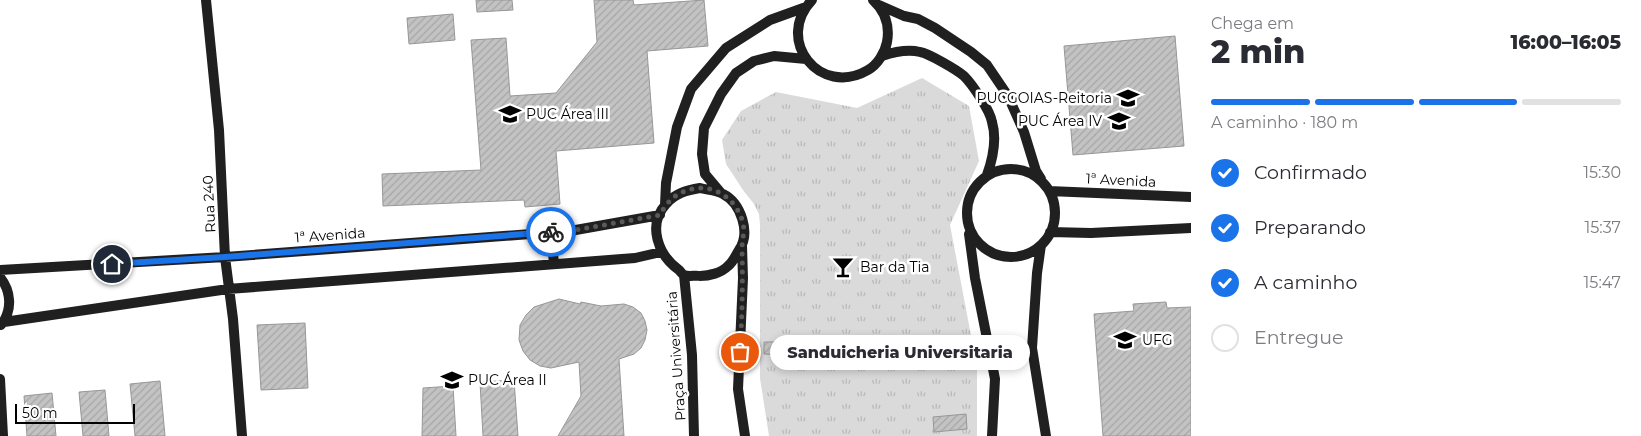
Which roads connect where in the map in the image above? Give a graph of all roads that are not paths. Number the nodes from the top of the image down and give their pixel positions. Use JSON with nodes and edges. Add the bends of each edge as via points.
{"nodes":[{"id":1,"x":206,"y":0,"type":"edge"},
{"id":2,"x":809,"y":3,"type":"edge"},
{"id":3,"x":876,"y":3,"type":"edge"},
{"id":4,"x":882,"y":56,"type":"junction"},
{"id":5,"x":806,"y":59,"type":"junction"},
{"id":6,"x":987,"y":175,"type":"junction"},
{"id":7,"x":1049,"y":190,"type":"junction"},
{"id":8,"x":721,"y":193,"type":"junction"},
{"id":9,"x":1191,"y":197,"type":"edge"},
{"id":10,"x":665,"y":205,"type":"junction"},
{"id":11,"x":660,"y":215,"type":"junction"},
{"id":12,"x":968,"y":228,"type":"junction"},
{"id":13,"x":1191,"y":228,"type":"edge"},
{"id":14,"x":551,"y":232,"type":"junction"},
{"id":15,"x":1050,"y":232,"type":"junction"},
{"id":16,"x":1041,"y":245,"type":"junction"},
{"id":17,"x":742,"y":246,"type":"junction"},
{"id":18,"x":661,"y":252,"type":"junction"},
{"id":19,"x":225,"y":257,"type":"junction"},
{"id":20,"x":554,"y":264,"type":"junction"},
{"id":21,"x":0,"y":270,"type":"edge"},
{"id":22,"x":684,"y":275,"type":"junction"},
{"id":23,"x":0,"y":278,"type":"edge"},
{"id":24,"x":228,"y":289,"type":"junction"},
{"id":25,"x":2,"y":324,"type":"edge"},
{"id":26,"x":0,"y":380,"type":"edge"},
{"id":27,"x":3,"y":436,"type":"edge"},
{"id":28,"x":242,"y":436,"type":"edge"},
{"id":29,"x":694,"y":436,"type":"edge"},
{"id":30,"x":745,"y":436,"type":"edge"},
{"id":31,"x":992,"y":436,"type":"edge"},
{"id":32,"x":1046,"y":436,"type":"edge"}],
"edges":[{"from":1,"to":19,"type":"main road","name":"Rua 240","via":[[219,130]]},
{"from":2,"to":5,"type":"main road","via":[[800,19],[798,32]]},
{"from":2,"to":10,"type":"main road","via":[[770,20],[726,48],[691,89],[676,127]]},
{"from":3,"to":4,"type":"main road","via":[[885,17],[888,30]]},
{"from":3,"to":7,"type":"main road","via":[[935,28],[987,65],[1008,96],[1036,171]]},
{"from":4,"to":5,"type":"main road","via":[[872,68],[844,78],[829,76]]},
{"from":4,"to":6,"type":"main road","via":[[918,51],[963,76],[993,122],[993,157]]},
{"from":5,"to":8,"type":"main road","via":[[774,56],[754,61],[736,73],[721,94],[704,128],[702,154],[705,174]]},
{"from":6,"to":7,"type":"main road","via":[[1014,168],[1040,179]]},
{"from":6,"to":12,"type":"main road","via":[[969,198]]},
{"from":7,"to":9,"type":"main road","name":"1ª Avenida"},
{"from":7,"to":15,"type":"main road","via":[[1054,204]]},
{"from":8,"to":10,"type":"main road","via":[[700,188],[684,191]]},
{"from":8,"to":17,"type":"main road","via":[[734,204],[744,224]]},
{"from":10,"to":11,"type":"main road"},
{"from":11,"to":14,"type":"main road","name":"1ª Avenida"},
{"from":11,"to":18,"type":"main road","via":[[657,240]]},
{"from":12,"to":16,"type":"main road","via":[[986,250],[1000,256],[1029,254]]},
{"from":12,"to":31,"type":"main road","via":[[995,379]]},
{"from":13,"to":15,"type":"main road"},
{"from":14,"to":19,"type":"main road","name":"1ª Avenida"},
{"from":14,"to":20,"type":"main road"},
{"from":15,"to":16,"type":"main road"},
{"from":16,"to":32,"type":"main road","via":[[1032,348]]},
{"from":17,"to":22,"type":"main road","via":[[728,266],[718,272],[706,276]]},
{"from":17,"to":30,"type":"main road","via":[[738,389]]},
{"from":18,"to":20,"type":"main road","via":[[635,258]]},
{"from":18,"to":22,"type":"main road"},
{"from":19,"to":21,"type":"main road","name":"1ª Avenida"},
{"from":19,"to":24,"type":"main road","name":"Rua 240"},
{"from":20,"to":24,"type":"main road"},
{"from":22,"to":29,"type":"main road","name":"Praça Universitária","via":[[692,355]]},
{"from":23,"to":25,"type":"main road","via":[[10,301]]},
{"from":24,"to":25,"type":"main road"},
{"from":24,"to":28,"type":"main road","name":"Rua 240"},
{"from":26,"to":27,"type":"main road"}]}
